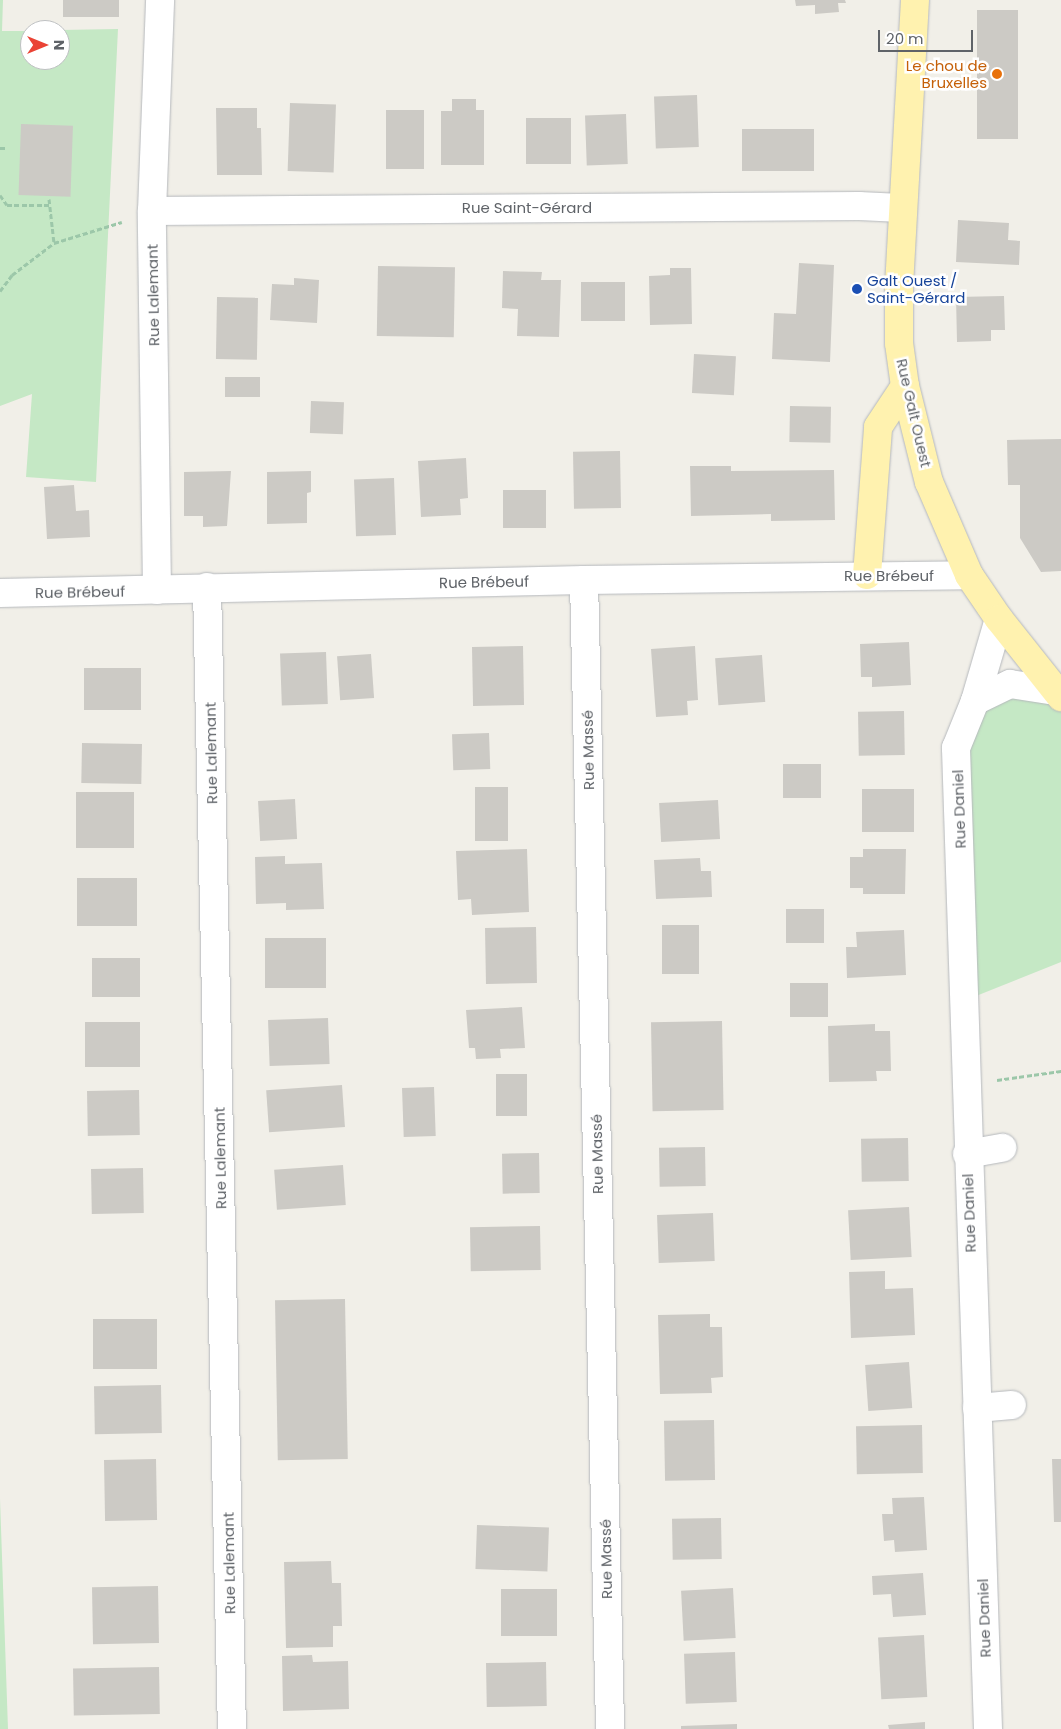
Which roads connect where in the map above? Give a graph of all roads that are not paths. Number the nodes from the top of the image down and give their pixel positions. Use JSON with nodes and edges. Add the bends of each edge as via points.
{"nodes":[{"id":1,"x":160,"y":0,"type":"edge"},
{"id":2,"x":914,"y":0,"type":"edge"},
{"id":3,"x":901,"y":208,"type":"junction"},
{"id":4,"x":152,"y":211,"type":"junction"},
{"id":5,"x":905,"y":386,"type":"junction"},
{"id":6,"x":867,"y":576,"type":"junction"},
{"id":7,"x":969,"y":576,"type":"junction"},
{"id":8,"x":584,"y":580,"type":"junction"},
{"id":9,"x":207,"y":587,"type":"junction"},
{"id":10,"x":157,"y":590,"type":"junction"},
{"id":11,"x":0,"y":593,"type":"edge"},
{"id":12,"x":999,"y":619,"type":"junction"},
{"id":13,"x":1058,"y":694,"type":"edge"},
{"id":14,"x":975,"y":701,"type":"junction"},
{"id":15,"x":1002,"y":1148,"type":"dead end"},
{"id":16,"x":967,"y":1154,"type":"junction"},
{"id":17,"x":1012,"y":1405,"type":"dead end"},
{"id":18,"x":978,"y":1408,"type":"junction"},
{"id":19,"x":232,"y":1729,"type":"edge"},
{"id":20,"x":610,"y":1729,"type":"edge"},
{"id":21,"x":988,"y":1729,"type":"edge"}],
"edges":[{"from":1,"to":4,"type":"street","name":"Rue Lalemant"},
{"from":2,"to":3,"type":"main road","name":"Rue Galt Ouest"},
{"from":3,"to":4,"type":"street","name":"Rue Saint-Gérard"},
{"from":3,"to":5,"type":"main road","name":"Rue Galt Ouest","via":[[899,343]]},
{"from":4,"to":10,"type":"street","name":"Rue Lalemant"},
{"from":5,"to":6,"type":"main road","via":[[878,427]]},
{"from":5,"to":7,"type":"main road","name":"Rue Galt Ouest","via":[[930,482]]},
{"from":6,"to":7,"type":"street","name":"Rue Brébeuf"},
{"from":6,"to":8,"type":"street","name":"Rue Brébeuf"},
{"from":7,"to":12,"type":"main road","name":"Rue Galt Ouest"},
{"from":8,"to":9,"type":"street","name":"Rue Brébeuf"},
{"from":8,"to":20,"type":"street","name":"Rue Massé"},
{"from":9,"to":10,"type":"street","name":"Rue Brébeuf"},
{"from":9,"to":19,"type":"street","name":"Rue Lalemant"},
{"from":10,"to":11,"type":"street","name":"Rue Brébeuf"},
{"from":12,"to":13,"type":"main road","name":"Rue Galt Ouest"},
{"from":12,"to":14,"type":"street","name":"Rue Daniel"},
{"from":13,"to":14,"type":"street","via":[[1010,684]]},
{"from":14,"to":16,"type":"street","name":"Rue Daniel","via":[[956,748],[968,1085]]},
{"from":15,"to":16,"type":"street"},
{"from":16,"to":18,"type":"street","name":"Rue Daniel"},
{"from":17,"to":18,"type":"street"},
{"from":18,"to":21,"type":"street","name":"Rue Daniel"}]}
